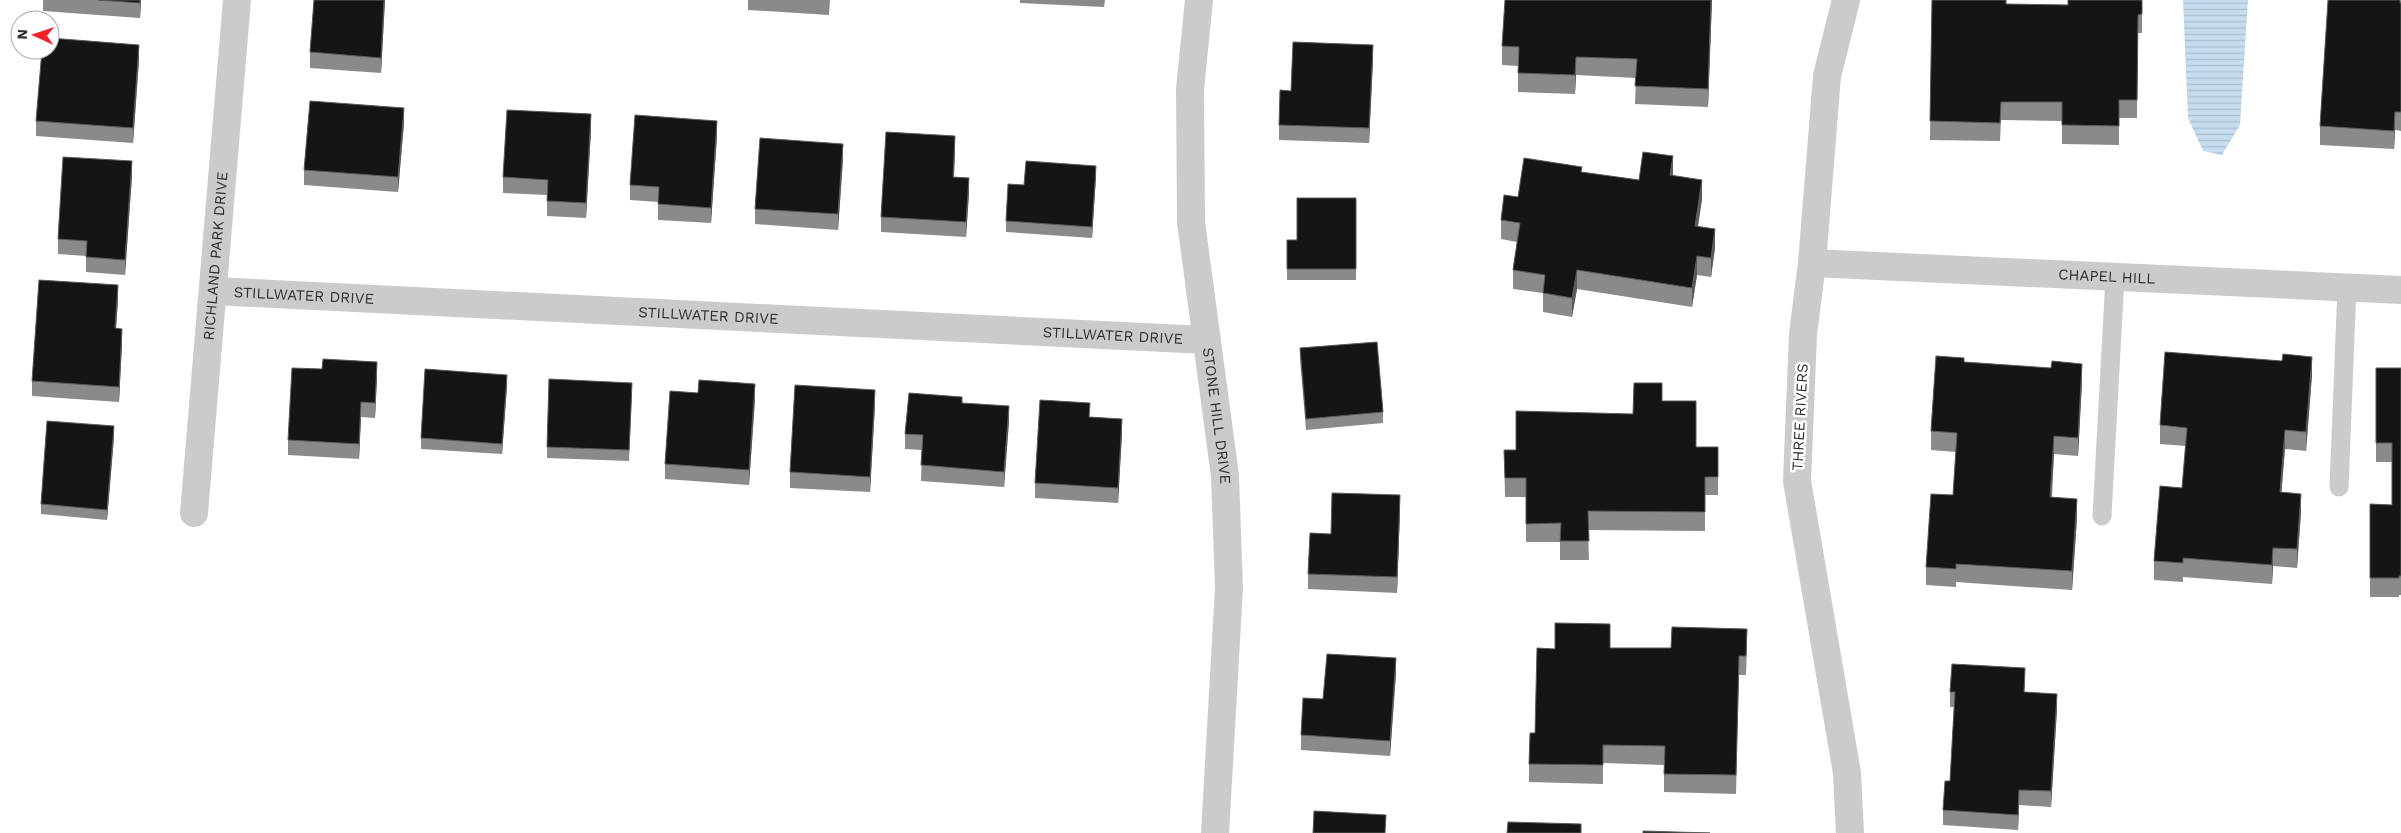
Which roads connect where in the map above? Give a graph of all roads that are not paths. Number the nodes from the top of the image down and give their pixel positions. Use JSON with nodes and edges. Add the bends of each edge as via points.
{"nodes":[{"id":1,"x":237,"y":0,"type":"edge"},
{"id":2,"x":1199,"y":0,"type":"edge"},
{"id":3,"x":1846,"y":0,"type":"edge"},
{"id":4,"x":1812,"y":263,"type":"junction"},
{"id":5,"x":2115,"y":277,"type":"junction"},
{"id":6,"x":2347,"y":287,"type":"junction"},
{"id":7,"x":2401,"y":290,"type":"edge"},
{"id":8,"x":213,"y":291,"type":"junction"},
{"id":9,"x":1205,"y":340,"type":"junction"},
{"id":10,"x":2339,"y":487,"type":"dead end"},
{"id":11,"x":194,"y":514,"type":"dead end"},
{"id":12,"x":2102,"y":516,"type":"dead end"},
{"id":13,"x":1215,"y":833,"type":"edge"},
{"id":14,"x":1850,"y":833,"type":"edge"}],
"edges":[{"from":1,"to":8,"type":"street","name":"RICHLAND PARK DRIVE"},
{"from":2,"to":9,"type":"street","name":"STONE HILL DRIVE","via":[[1190,89],[1191,222]]},
{"from":3,"to":4,"type":"street","name":"THREE RIVERS","via":[[1827,76]]},
{"from":4,"to":5,"type":"street","name":"CHAPEL HILL"},
{"from":4,"to":14,"type":"street","name":"THREE RIVERS","via":[[1803,334],[1797,481],[1847,773]]},
{"from":5,"to":6,"type":"street","name":"CHAPEL HILL"},
{"from":5,"to":12,"type":"lane"},
{"from":6,"to":7,"type":"street","name":"CHAPEL HILL"},
{"from":6,"to":10,"type":"lane"},
{"from":8,"to":9,"type":"street","name":"STILLWATER DRIVE"},
{"from":8,"to":11,"type":"street","name":"RICHLAND PARK DRIVE"},
{"from":9,"to":13,"type":"street","name":"STONE HILL DRIVE","via":[[1225,476],[1229,588]]}]}
